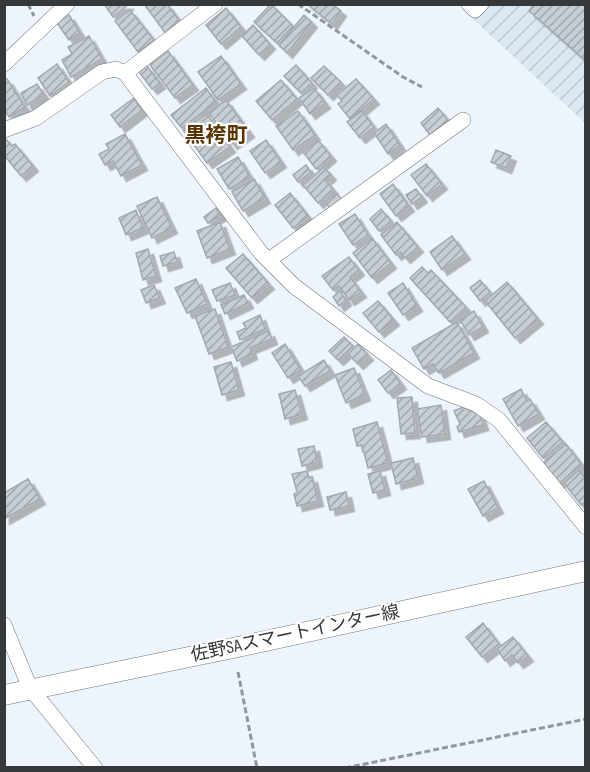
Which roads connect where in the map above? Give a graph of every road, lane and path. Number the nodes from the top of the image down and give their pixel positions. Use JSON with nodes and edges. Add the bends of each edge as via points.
{"nodes":[{"id":1,"x":67,"y":4,"type":"edge"},
{"id":2,"x":215,"y":4,"type":"edge"},
{"id":3,"x":298,"y":4,"type":"edge"},
{"id":4,"x":469,"y":4,"type":"edge"},
{"id":5,"x":481,"y":4,"type":"edge"},
{"id":6,"x":4,"y":64,"type":"edge"},
{"id":7,"x":125,"y":73,"type":"junction"},
{"id":8,"x":422,"y":87,"type":"dead end"},
{"id":9,"x":463,"y":120,"type":"dead end"},
{"id":10,"x":4,"y":130,"type":"edge"},
{"id":11,"x":269,"y":260,"type":"junction"},
{"id":12,"x":585,"y":527,"type":"edge"},
{"id":13,"x":585,"y":571,"type":"edge"},
{"id":14,"x":4,"y":625,"type":"edge"},
{"id":15,"x":238,"y":672,"type":"dead end"},
{"id":16,"x":30,"y":688,"type":"junction"},
{"id":17,"x":4,"y":695,"type":"edge"},
{"id":18,"x":585,"y":719,"type":"edge"},
{"id":19,"x":95,"y":768,"type":"edge"},
{"id":20,"x":257,"y":768,"type":"edge"},
{"id":21,"x":345,"y":768,"type":"edge"}],
"edges":[{"from":1,"to":6,"type":"street"},
{"from":2,"to":7,"type":"street"},
{"from":3,"to":8,"type":"path"},
{"from":4,"to":5,"type":"street","via":[[476,10]]},
{"from":7,"to":10,"type":"street","via":[[116,69],[102,72],[36,118]]},
{"from":7,"to":11,"type":"street"},
{"from":9,"to":11,"type":"street"},
{"from":11,"to":12,"type":"street","via":[[294,286],[428,386],[476,404],[499,420]]},
{"from":13,"to":16,"type":"main road","name":"佐野SAスマートインター線"},
{"from":14,"to":16,"type":"street"},
{"from":15,"to":20,"type":"path"},
{"from":16,"to":17,"type":"main road","name":"佐野SAスマートインター線"},
{"from":16,"to":19,"type":"street"},
{"from":18,"to":21,"type":"path"}]}
